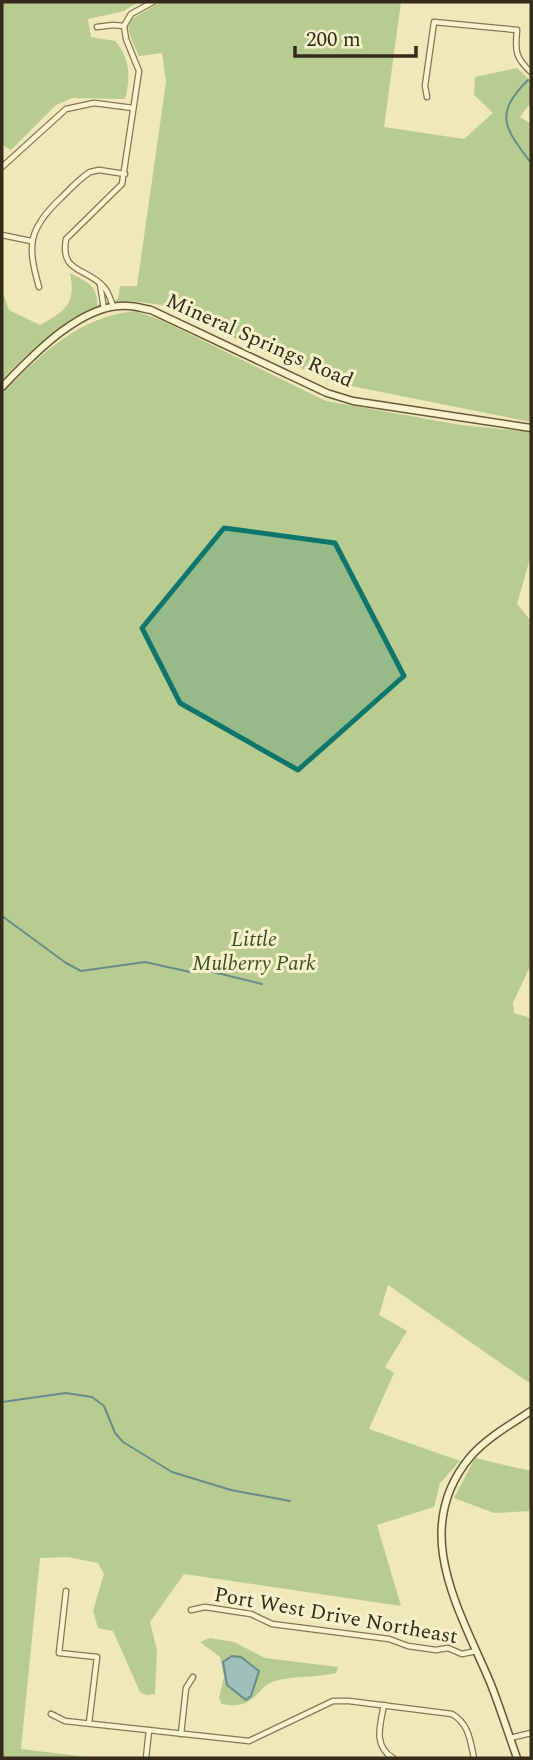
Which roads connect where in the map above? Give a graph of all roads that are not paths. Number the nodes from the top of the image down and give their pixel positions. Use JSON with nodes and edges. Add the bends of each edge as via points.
{"nodes":[{"id":1,"x":153,"y":2,"type":"edge"},
{"id":2,"x":124,"y":26,"type":"junction"},
{"id":3,"x":97,"y":27,"type":"dead end"},
{"id":4,"x":531,"y":72,"type":"edge"},
{"id":5,"x":427,"y":97,"type":"dead end"},
{"id":6,"x":133,"y":108,"type":"junction"},
{"id":7,"x":3,"y":163,"type":"edge"},
{"id":8,"x":125,"y":174,"type":"junction"},
{"id":9,"x":2,"y":236,"type":"edge"},
{"id":10,"x":31,"y":241,"type":"junction"},
{"id":11,"x":100,"y":283,"type":"junction"},
{"id":12,"x":39,"y":287,"type":"dead end"},
{"id":13,"x":113,"y":307,"type":"junction"},
{"id":14,"x":104,"y":309,"type":"junction"},
{"id":15,"x":2,"y":387,"type":"edge"},
{"id":16,"x":531,"y":428,"type":"edge"},
{"id":17,"x":531,"y":1412,"type":"edge"},
{"id":18,"x":66,"y":1591,"type":"dead end"},
{"id":19,"x":191,"y":1610,"type":"dead end"},
{"id":20,"x":476,"y":1651,"type":"junction"},
{"id":21,"x":193,"y":1677,"type":"dead end"},
{"id":22,"x":384,"y":1705,"type":"junction"},
{"id":23,"x":51,"y":1714,"type":"dead end"},
{"id":24,"x":89,"y":1723,"type":"junction"},
{"id":25,"x":149,"y":1730,"type":"junction"},
{"id":26,"x":531,"y":1733,"type":"edge"},
{"id":27,"x":181,"y":1734,"type":"junction"},
{"id":28,"x":510,"y":1738,"type":"junction"},
{"id":29,"x":146,"y":1758,"type":"edge"},
{"id":30,"x":393,"y":1758,"type":"edge"},
{"id":31,"x":474,"y":1758,"type":"edge"},
{"id":32,"x":517,"y":1758,"type":"edge"}],
"edges":[{"from":1,"to":2,"type":"street","via":[[131,14]]},
{"from":2,"to":3,"type":"street"},
{"from":2,"to":6,"type":"street","via":[[139,72]]},
{"from":4,"to":5,"type":"street","via":[[514,50],[517,30],[434,22]]},
{"from":6,"to":7,"type":"street","via":[[94,103],[66,109]]},
{"from":6,"to":8,"type":"street"},
{"from":8,"to":10,"type":"street","via":[[99,170],[82,177],[45,213]]},
{"from":8,"to":11,"type":"street","via":[[122,184],[66,239],[66,260]]},
{"from":9,"to":10,"type":"street"},
{"from":10,"to":12,"type":"street"},
{"from":11,"to":13,"type":"street"},
{"from":11,"to":14,"type":"street"},
{"from":13,"to":14,"type":"street","name":"Mineral Springs Road"},
{"from":13,"to":16,"type":"street","name":"Mineral Springs Road","via":[[151,310],[299,381],[354,401]]},
{"from":14,"to":15,"type":"street","name":"Mineral Springs Road","via":[[49,342]]},
{"from":17,"to":20,"type":"street","via":[[492,1436],[470,1457],[453,1486],[442,1522],[444,1568]]},
{"from":18,"to":24,"type":"street","via":[[59,1653],[97,1657]]},
{"from":19,"to":20,"type":"street","name":"Port West Drive Northeast","via":[[205,1606],[251,1614],[272,1624],[389,1639],[436,1650],[448,1648],[462,1654]]},
{"from":20,"to":28,"type":"street"},
{"from":21,"to":27,"type":"street","via":[[186,1688]]},
{"from":22,"to":27,"type":"street","via":[[332,1701],[249,1741]]},
{"from":22,"to":30,"type":"street","via":[[378,1735],[385,1753]]},
{"from":22,"to":31,"type":"street","via":[[453,1714],[467,1728]]},
{"from":23,"to":24,"type":"street","via":[[65,1721]]},
{"from":24,"to":25,"type":"street"},
{"from":25,"to":27,"type":"street"},
{"from":25,"to":29,"type":"street"},
{"from":26,"to":28,"type":"street"},
{"from":28,"to":32,"type":"street"}]}
